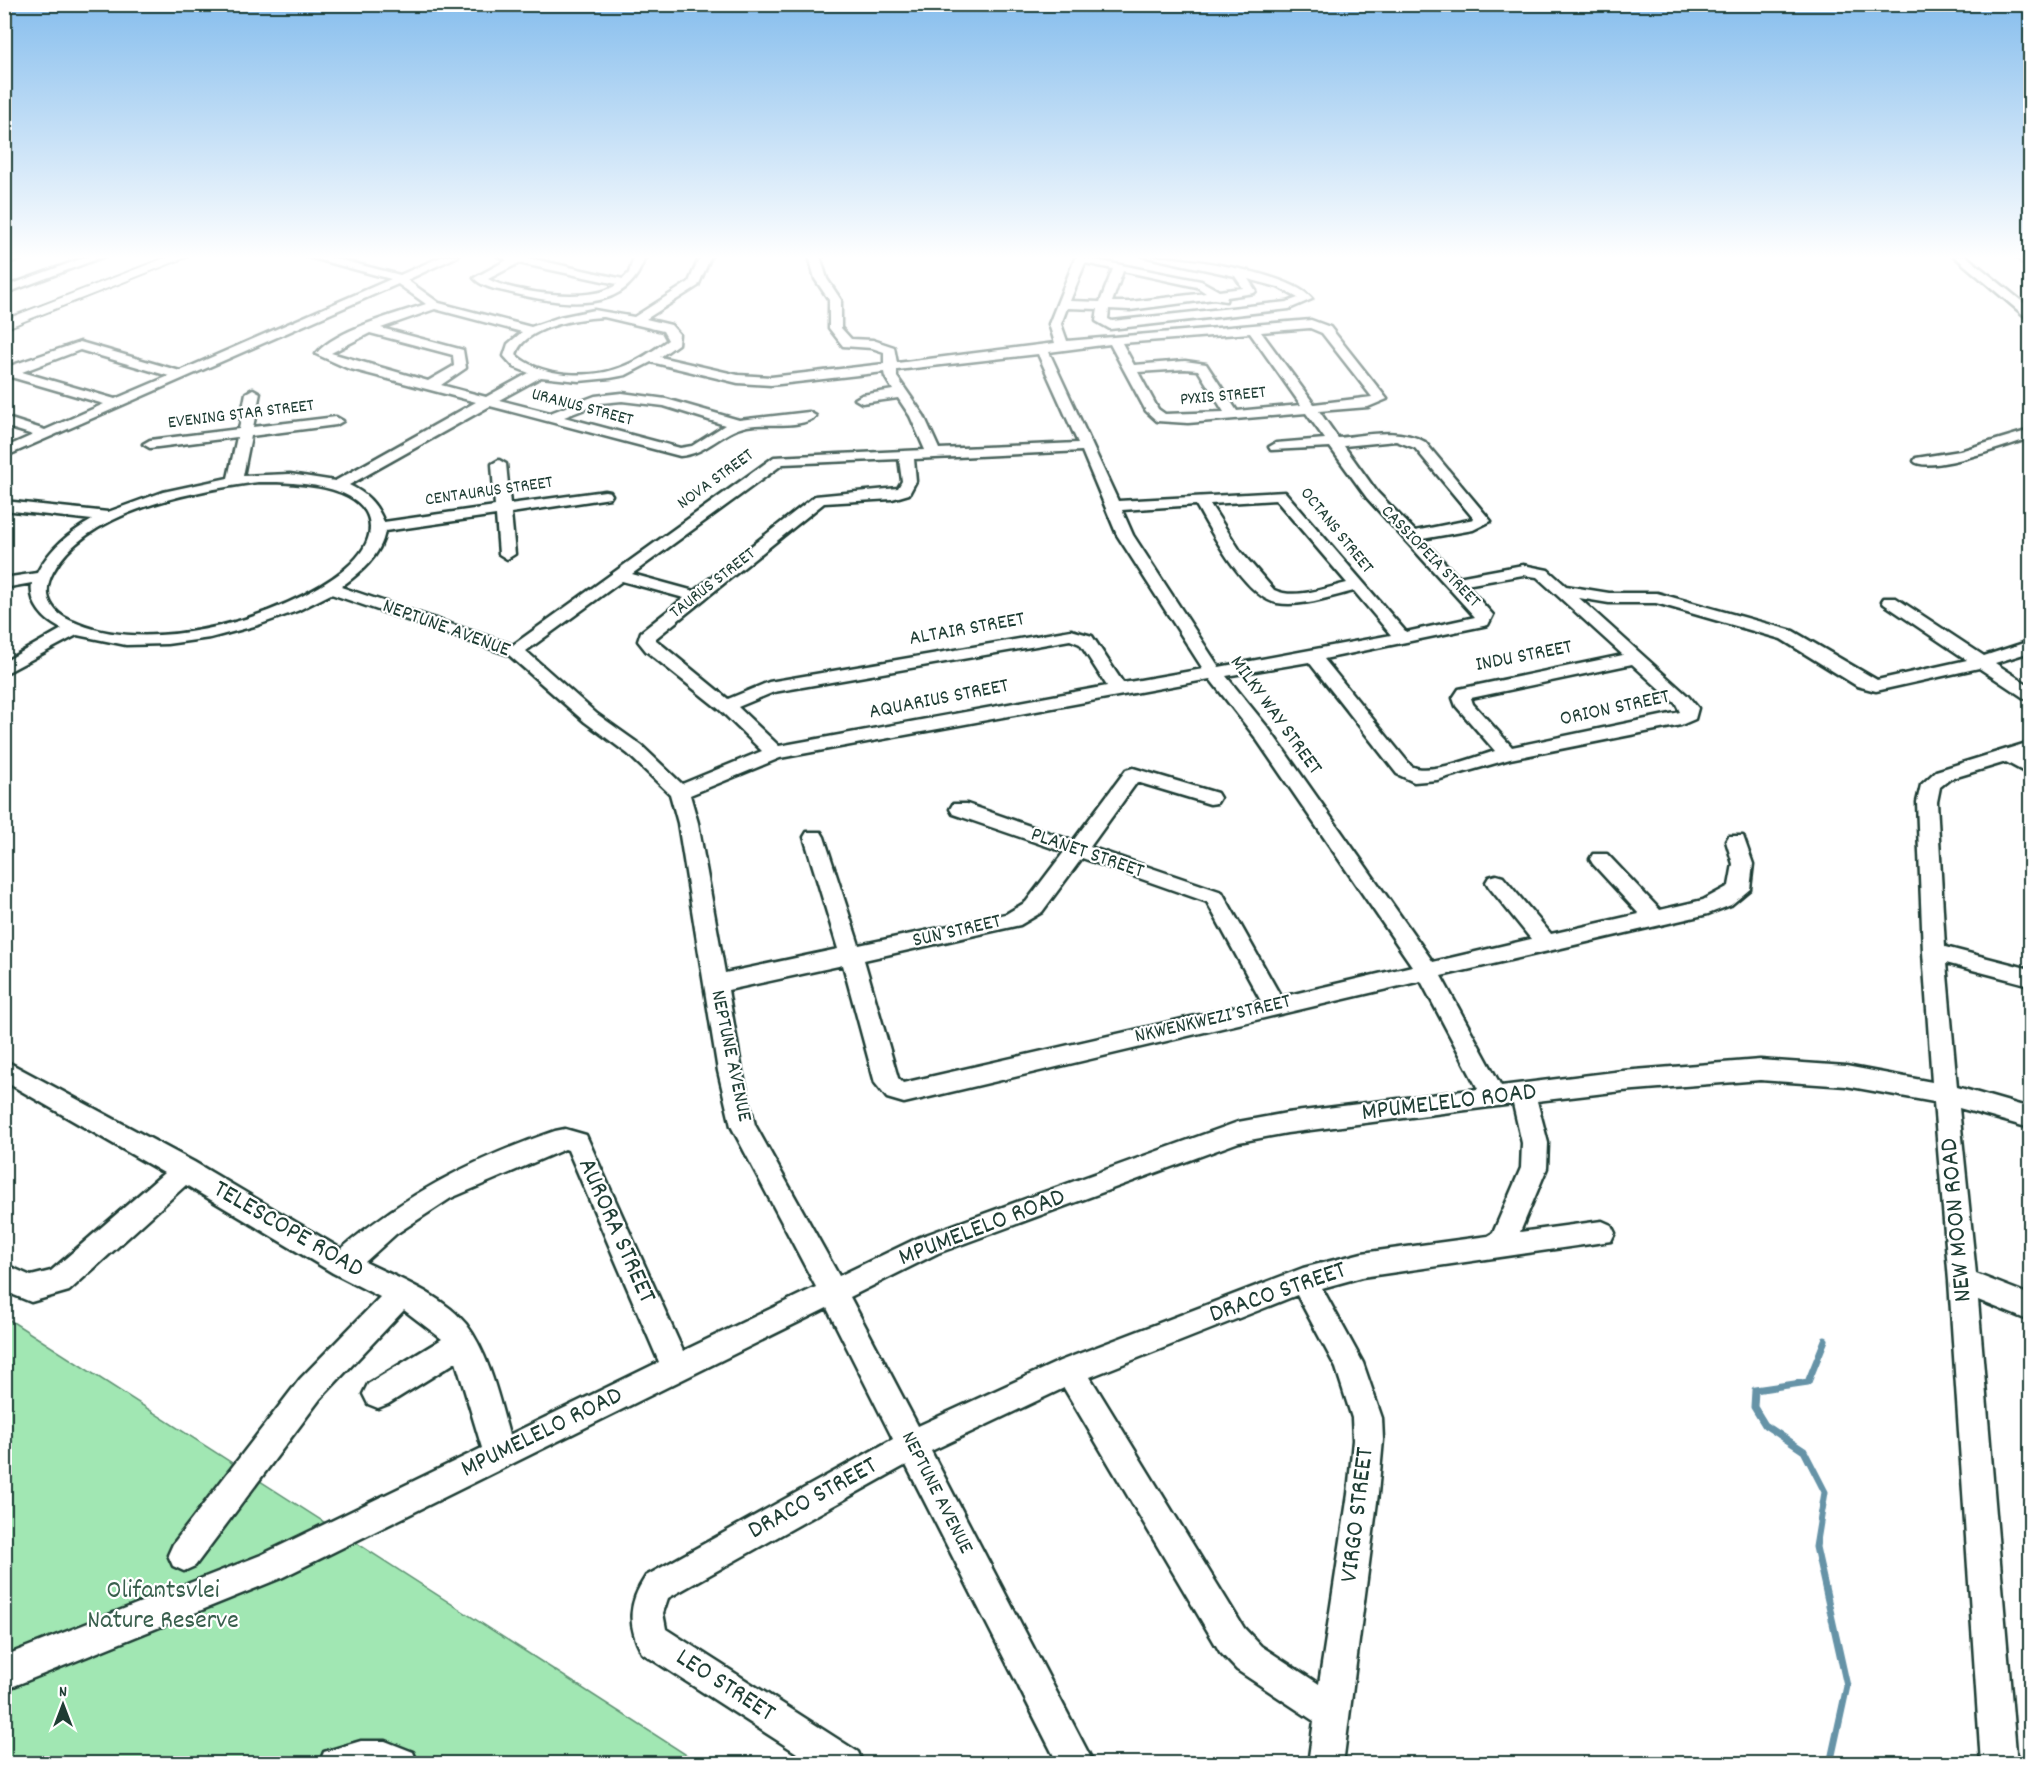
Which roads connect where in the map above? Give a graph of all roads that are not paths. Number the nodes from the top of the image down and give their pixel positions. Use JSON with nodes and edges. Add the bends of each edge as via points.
{"nodes":[{"id":1,"x":268,"y":339,"type":"edge"},
{"id":2,"x":349,"y":339,"type":"edge"},
{"id":3,"x":405,"y":339,"type":"edge"},
{"id":4,"x":522,"y":339,"type":"edge"},
{"id":5,"x":674,"y":339,"type":"edge"},
{"id":6,"x":844,"y":339,"type":"edge"},
{"id":7,"x":1060,"y":339,"type":"edge"},
{"id":8,"x":1135,"y":339,"type":"edge"},
{"id":9,"x":1260,"y":339,"type":"edge"},
{"id":10,"x":1331,"y":339,"type":"edge"},
{"id":11,"x":1114,"y":340,"type":"junction"},
{"id":12,"x":1062,"y":345,"type":"junction"},
{"id":13,"x":1042,"y":351,"type":"junction"},
{"id":14,"x":649,"y":358,"type":"junction"},
{"id":15,"x":892,"y":368,"type":"junction"},
{"id":16,"x":1131,"y":369,"type":"junction"},
{"id":17,"x":7,"y":371,"type":"edge"},
{"id":18,"x":540,"y":372,"type":"junction"},
{"id":19,"x":183,"y":376,"type":"junction"},
{"id":20,"x":429,"y":386,"type":"junction"},
{"id":21,"x":253,"y":393,"type":"dead end"},
{"id":22,"x":902,"y":393,"type":"junction"},
{"id":23,"x":862,"y":399,"type":"dead end"},
{"id":24,"x":489,"y":402,"type":"junction"},
{"id":25,"x":117,"y":404,"type":"junction"},
{"id":26,"x":1309,"y":407,"type":"junction"},
{"id":27,"x":1233,"y":415,"type":"junction"},
{"id":28,"x":809,"y":416,"type":"dead end"},
{"id":29,"x":552,"y":417,"type":"junction"},
{"id":30,"x":4,"y":421,"type":"edge"},
{"id":31,"x":336,"y":421,"type":"dead end"},
{"id":32,"x":738,"y":424,"type":"junction"},
{"id":33,"x":245,"y":432,"type":"junction"},
{"id":34,"x":2031,"y":434,"type":"edge"},
{"id":35,"x":47,"y":435,"type":"junction"},
{"id":36,"x":1335,"y":442,"type":"junction"},
{"id":37,"x":150,"y":444,"type":"dead end"},
{"id":38,"x":1087,"y":447,"type":"junction"},
{"id":39,"x":1276,"y":447,"type":"dead end"},
{"id":40,"x":933,"y":452,"type":"junction"},
{"id":41,"x":4,"y":453,"type":"edge"},
{"id":42,"x":906,"y":454,"type":"junction"},
{"id":43,"x":1921,"y":461,"type":"dead end"},
{"id":44,"x":499,"y":464,"type":"dead end"},
{"id":45,"x":235,"y":480,"type":"junction"},
{"id":46,"x":338,"y":486,"type":"junction"},
{"id":47,"x":605,"y":495,"type":"dead end"},
{"id":48,"x":1200,"y":500,"type":"junction"},
{"id":49,"x":4,"y":505,"type":"edge"},
{"id":50,"x":1113,"y":506,"type":"junction"},
{"id":51,"x":503,"y":509,"type":"junction"},
{"id":52,"x":110,"y":517,"type":"junction"},
{"id":53,"x":378,"y":527,"type":"junction"},
{"id":54,"x":1409,"y":537,"type":"junction"},
{"id":55,"x":507,"y":554,"type":"dead end"},
{"id":56,"x":619,"y":575,"type":"junction"},
{"id":57,"x":41,"y":577,"type":"junction"},
{"id":58,"x":1454,"y":582,"type":"junction"},
{"id":59,"x":4,"y":583,"type":"edge"},
{"id":60,"x":1356,"y":586,"type":"junction"},
{"id":61,"x":329,"y":588,"type":"junction"},
{"id":62,"x":1562,"y":590,"type":"junction"},
{"id":63,"x":697,"y":597,"type":"junction"},
{"id":64,"x":1890,"y":601,"type":"dead end"},
{"id":65,"x":75,"y":629,"type":"junction"},
{"id":66,"x":1401,"y":636,"type":"junction"},
{"id":67,"x":2031,"y":646,"type":"edge"},
{"id":68,"x":515,"y":651,"type":"junction"},
{"id":69,"x":1313,"y":657,"type":"junction"},
{"id":70,"x":1636,"y":658,"type":"junction"},
{"id":71,"x":1982,"y":662,"type":"junction"},
{"id":72,"x":4,"y":669,"type":"edge"},
{"id":73,"x":1214,"y":672,"type":"junction"},
{"id":74,"x":1118,"y":688,"type":"junction"},
{"id":75,"x":2031,"y":694,"type":"edge"},
{"id":76,"x":726,"y":706,"type":"junction"},
{"id":77,"x":2031,"y":748,"type":"edge"},
{"id":78,"x":775,"y":753,"type":"junction"},
{"id":79,"x":1508,"y":754,"type":"junction"},
{"id":80,"x":2007,"y":754,"type":"junction"},
{"id":81,"x":2031,"y":769,"type":"edge"},
{"id":82,"x":679,"y":792,"type":"junction"},
{"id":83,"x":1210,"y":798,"type":"dead end"},
{"id":84,"x":960,"y":808,"type":"dead end"},
{"id":85,"x":814,"y":837,"type":"dead end"},
{"id":86,"x":1736,"y":841,"type":"dead end"},
{"id":87,"x":1076,"y":851,"type":"junction"},
{"id":88,"x":1600,"y":859,"type":"dead end"},
{"id":89,"x":1496,"y":882,"type":"dead end"},
{"id":90,"x":1655,"y":918,"type":"junction"},
{"id":91,"x":1546,"y":943,"type":"junction"},
{"id":92,"x":1934,"y":952,"type":"junction"},
{"id":93,"x":851,"y":955,"type":"junction"},
{"id":94,"x":1427,"y":971,"type":"junction"},
{"id":95,"x":2031,"y":977,"type":"edge"},
{"id":96,"x":715,"y":984,"type":"junction"},
{"id":97,"x":1274,"y":1005,"type":"junction"},
{"id":98,"x":4,"y":1069,"type":"edge"},
{"id":99,"x":1523,"y":1093,"type":"junction"},
{"id":100,"x":1946,"y":1094,"type":"junction"},
{"id":101,"x":1494,"y":1096,"type":"junction"},
{"id":102,"x":2031,"y":1118,"type":"edge"},
{"id":103,"x":185,"y":1170,"type":"junction"},
{"id":104,"x":1602,"y":1233,"type":"dead end"},
{"id":105,"x":1494,"y":1247,"type":"junction"},
{"id":106,"x":343,"y":1264,"type":"junction"},
{"id":107,"x":4,"y":1276,"type":"edge"},
{"id":108,"x":1303,"y":1280,"type":"junction"},
{"id":109,"x":1963,"y":1281,"type":"junction"},
{"id":110,"x":833,"y":1292,"type":"junction"},
{"id":111,"x":401,"y":1294,"type":"junction"},
{"id":112,"x":2031,"y":1308,"type":"edge"},
{"id":113,"x":462,"y":1343,"type":"junction"},
{"id":114,"x":676,"y":1369,"type":"junction"},
{"id":115,"x":1070,"y":1371,"type":"junction"},
{"id":116,"x":378,"y":1394,"type":"dead end"},
{"id":117,"x":912,"y":1445,"type":"junction"},
{"id":118,"x":500,"y":1454,"type":"junction"},
{"id":119,"x":184,"y":1555,"type":"dead end"},
{"id":120,"x":657,"y":1587,"type":"joint"},
{"id":121,"x":4,"y":1673,"type":"edge"},
{"id":122,"x":1333,"y":1713,"type":"junction"},
{"id":123,"x":336,"y":1764,"type":"edge"},
{"id":124,"x":401,"y":1764,"type":"edge"},
{"id":125,"x":846,"y":1764,"type":"edge"},
{"id":126,"x":1077,"y":1764,"type":"edge"},
{"id":127,"x":1325,"y":1764,"type":"edge"},
{"id":128,"x":1999,"y":1764,"type":"edge"}],
"edges":[{"from":1,"to":19,"type":"street"},
{"from":2,"to":20,"type":"street","name":"URANUS STREET","via":[[322,354]]},
{"from":3,"to":20,"type":"street","via":[[459,353],[460,368]]},
{"from":4,"to":18,"type":"street","via":[[510,352],[516,362]]},
{"from":5,"to":14,"type":"street"},
{"from":6,"to":15,"type":"street","via":[[848,343],[888,348]]},
{"from":7,"to":12,"type":"street"},
{"from":8,"to":11,"type":"street"},
{"from":9,"to":26,"type":"street","name":"CASSIOPEIA STREET"},
{"from":10,"to":26,"type":"street","name":"PYXIS STREET","via":[[1380,399],[1373,403]]},
{"from":11,"to":12,"type":"street"},
{"from":11,"to":16,"type":"street","name":"PYXIS STREET"},
{"from":12,"to":13,"type":"street"},
{"from":13,"to":15,"type":"street"},
{"from":13,"to":38,"type":"street","name":"MILKY WAY STREET"},
{"from":14,"to":15,"type":"street","via":[[761,381]]},
{"from":14,"to":18,"type":"street","via":[[603,376]]},
{"from":15,"to":22,"type":"street","via":[[891,377]]},
{"from":16,"to":27,"type":"street","via":[[1202,367]]},
{"from":16,"to":27,"type":"street","name":"PYXIS STREET","via":[[1158,416],[1175,420]]},
{"from":17,"to":19,"type":"street","via":[[80,346]]},
{"from":17,"to":25,"type":"street"},
{"from":18,"to":24,"type":"street"},
{"from":19,"to":25,"type":"street"},
{"from":20,"to":24,"type":"street","name":"URANUS STREET"},
{"from":21,"to":33,"type":"street"},
{"from":22,"to":23,"type":"street"},
{"from":22,"to":40,"type":"street"},
{"from":24,"to":29,"type":"street","name":"URANUS STREET"},
{"from":24,"to":46,"type":"street"},
{"from":25,"to":35,"type":"street"},
{"from":26,"to":27,"type":"street","name":"PYXIS STREET"},
{"from":26,"to":36,"type":"street","name":"CASSIOPEIA STREET"},
{"from":28,"to":32,"type":"street","name":"URANUS STREET","via":[[794,421]]},
{"from":29,"to":32,"type":"street","via":[[586,400],[620,396],[652,400]]},
{"from":29,"to":32,"type":"street","name":"URANUS STREET","via":[[684,452],[697,450]]},
{"from":30,"to":35,"type":"street"},
{"from":31,"to":33,"type":"street","name":"EVENING STAR STREET"},
{"from":33,"to":37,"type":"street","name":"EVENING STAR STREET"},
{"from":33,"to":45,"type":"street"},
{"from":34,"to":43,"type":"street","via":[[1962,455]]},
{"from":35,"to":41,"type":"street"},
{"from":36,"to":39,"type":"street"},
{"from":36,"to":54,"type":"street","name":"CASSIOPEIA STREET","via":[[1372,495]]},
{"from":36,"to":54,"type":"street","via":[[1402,437],[1415,441],[1482,519],[1477,525]]},
{"from":38,"to":40,"type":"street","name":"NOVA STREET"},
{"from":38,"to":50,"type":"street","name":"MILKY WAY STREET"},
{"from":40,"to":42,"type":"street","name":"NOVA STREET"},
{"from":42,"to":56,"type":"street","name":"NOVA STREET","via":[[779,460]]},
{"from":42,"to":63,"type":"street","name":"TAURUS STREET","via":[[909,482],[904,491],[820,499]]},
{"from":44,"to":51,"type":"street"},
{"from":45,"to":46,"type":"street","via":[[280,478]]},
{"from":45,"to":52,"type":"street","via":[[170,493]]},
{"from":46,"to":53,"type":"street","via":[[367,503]]},
{"from":47,"to":51,"type":"street","name":"CENTAURUS STREET"},
{"from":48,"to":50,"type":"street","name":"OCTANS STREET"},
{"from":48,"to":60,"type":"street","name":"OCTANS STREET","via":[[1282,496]]},
{"from":48,"to":60,"type":"street","via":[[1227,545],[1273,597],[1298,597]]},
{"from":49,"to":52,"type":"street"},
{"from":50,"to":73,"type":"street","name":"MILKY WAY STREET","via":[[1125,535]]},
{"from":51,"to":53,"type":"street","name":"CENTAURUS STREET"},
{"from":51,"to":55,"type":"street"},
{"from":52,"to":57,"type":"street","via":[[65,546]]},
{"from":53,"to":61,"type":"street","via":[[366,557]]},
{"from":54,"to":58,"type":"street","name":"CASSIOPEIA STREET"},
{"from":56,"to":63,"type":"street"},
{"from":56,"to":68,"type":"street","name":"NOVA STREET"},
{"from":57,"to":59,"type":"street"},
{"from":57,"to":65,"type":"street","via":[[40,598],[44,607],[61,623]]},
{"from":58,"to":62,"type":"street","name":"ORION STREET","via":[[1528,570],[1542,573]]},
{"from":58,"to":66,"type":"street","name":"CASSIOPEIA STREET","via":[[1485,619]]},
{"from":60,"to":66,"type":"street","name":"OCTANS STREET"},
{"from":61,"to":65,"type":"street","via":[[255,621],[189,636],[125,639]]},
{"from":61,"to":68,"type":"street","name":"NEPTUNE AVENUE"},
{"from":62,"to":70,"type":"street","name":"ORION STREET"},
{"from":62,"to":71,"type":"street","via":[[1609,598],[1657,598],[1787,635],[1863,682],[1886,686]]},
{"from":63,"to":76,"type":"street","name":"TAURUS STREET","via":[[649,633],[646,641]]},
{"from":64,"to":71,"type":"street"},
{"from":65,"to":72,"type":"street"},
{"from":66,"to":69,"type":"street","name":"CASSIOPEIA STREET"},
{"from":67,"to":71,"type":"street"},
{"from":68,"to":82,"type":"street","name":"NEPTUNE AVENUE","via":[[591,718],[635,750]]},
{"from":69,"to":73,"type":"street","name":"CASSIOPEIA STREET"},
{"from":69,"to":79,"type":"street","name":"ORION STREET","via":[[1409,775],[1437,774]]},
{"from":70,"to":79,"type":"street","name":"INDU STREET","via":[[1465,693],[1465,706]]},
{"from":70,"to":79,"type":"street","name":"ORION STREET","via":[[1685,703],[1689,715]]},
{"from":71,"to":75,"type":"street"},
{"from":73,"to":74,"type":"street","name":"AQUARIUS STREET"},
{"from":73,"to":94,"type":"street","name":"MILKY WAY STREET","via":[[1262,733]]},
{"from":74,"to":76,"type":"street","name":"ALTAIR STREET","via":[[1086,640],[1071,635],[798,681],[769,687]]},
{"from":74,"to":78,"type":"street","name":"AQUARIUS STREET"},
{"from":76,"to":78,"type":"street","name":"TAURUS STREET"},
{"from":77,"to":80,"type":"street","name":"NEW MOON ROAD"},
{"from":78,"to":82,"type":"street","name":"AQUARIUS STREET"},
{"from":80,"to":81,"type":"street"},
{"from":80,"to":92,"type":"street","name":"NEW MOON ROAD","via":[[1943,775],[1927,792]]},
{"from":82,"to":96,"type":"street","name":"NEPTUNE AVENUE","via":[[688,823]]},
{"from":83,"to":87,"type":"street","name":"SUN STREET","via":[[1133,774]]},
{"from":84,"to":87,"type":"street","name":"PLANET STREET"},
{"from":85,"to":93,"type":"street","name":"NKWENKWEZI STREET"},
{"from":86,"to":90,"type":"street","name":"NKWENKWEZI STREET","via":[[1743,864],[1739,889],[1708,906]]},
{"from":87,"to":93,"type":"street","name":"SUN STREET","via":[[1034,907],[1012,920]]},
{"from":87,"to":97,"type":"street","name":"PLANET STREET","via":[[1215,897]]},
{"from":88,"to":90,"type":"street"},
{"from":89,"to":91,"type":"street"},
{"from":90,"to":91,"type":"street","name":"NKWENKWEZI STREET"},
{"from":91,"to":94,"type":"street","name":"NKWENKWEZI STREET"},
{"from":92,"to":95,"type":"street"},
{"from":92,"to":100,"type":"street","name":"NEW MOON ROAD"},
{"from":93,"to":96,"type":"street","name":"SUN STREET"},
{"from":93,"to":97,"type":"street","name":"NKWENKWEZI STREET","via":[[887,1083],[904,1093]]},
{"from":94,"to":97,"type":"street","name":"NKWENKWEZI STREET"},
{"from":94,"to":101,"type":"street","name":"MILKY WAY STREET"},
{"from":96,"to":110,"type":"street","name":"NEPTUNE AVENUE","via":[[743,1126]]},
{"from":98,"to":103,"type":"street","name":"TELESCOPE ROAD"},
{"from":99,"to":100,"type":"street","name":"MPUMELELO ROAD","via":[[1693,1073],[1794,1071]]},
{"from":99,"to":101,"type":"street","name":"MPUMELELO ROAD"},
{"from":99,"to":105,"type":"street","via":[[1535,1143],[1534,1168],[1503,1242]]},
{"from":100,"to":102,"type":"street","name":"MPUMELELO ROAD"},
{"from":100,"to":109,"type":"street","name":"NEW MOON ROAD"},
{"from":101,"to":110,"type":"street","name":"MPUMELELO ROAD","via":[[1287,1122],[1238,1132],[957,1234]]},
{"from":103,"to":106,"type":"street","name":"TELESCOPE ROAD"},
{"from":103,"to":107,"type":"street","via":[[59,1282],[25,1288]]},
{"from":104,"to":105,"type":"street","name":"DRACO STREET"},
{"from":105,"to":108,"type":"street","name":"DRACO STREET","via":[[1362,1265]]},
{"from":106,"to":111,"type":"street","name":"TELESCOPE ROAD"},
{"from":106,"to":114,"type":"street","name":"AURORA STREET","via":[[387,1226],[442,1190],[544,1146],[565,1139],[578,1142]]},
{"from":108,"to":115,"type":"street","name":"DRACO STREET"},
{"from":108,"to":122,"type":"street","name":"VIRGO STREET","via":[[1348,1363],[1366,1418],[1368,1440]]},
{"from":109,"to":112,"type":"street"},
{"from":109,"to":128,"type":"street","name":"NEW MOON ROAD"},
{"from":110,"to":114,"type":"street","name":"MPUMELELO ROAD"},
{"from":110,"to":117,"type":"street","name":"NEPTUNE AVENUE"},
{"from":111,"to":113,"type":"street","name":"TELESCOPE ROAD","via":[[445,1323]]},
{"from":111,"to":119,"type":"street","via":[[279,1426]]},
{"from":113,"to":116,"type":"street"},
{"from":113,"to":118,"type":"street","name":"TELESCOPE ROAD"},
{"from":114,"to":118,"type":"street","name":"MPUMELELO ROAD"},
{"from":115,"to":117,"type":"street","name":"DRACO STREET"},
{"from":115,"to":122,"type":"street","via":[[1232,1640],[1249,1658]]},
{"from":117,"to":120,"type":"street","name":"DRACO STREET"},
{"from":117,"to":126,"type":"street","name":"NEPTUNE AVENUE"},
{"from":118,"to":121,"type":"street","name":"MPUMELELO ROAD","via":[[270,1567]]},
{"from":120,"to":125,"type":"street","name":"LEO STREET","via":[[649,1598],[646,1616],[654,1641]]},
{"from":122,"to":127,"type":"street","name":"VIRGO STREET"},
{"from":123,"to":124,"type":"street","via":[[365,1755],[388,1757]]}]}
